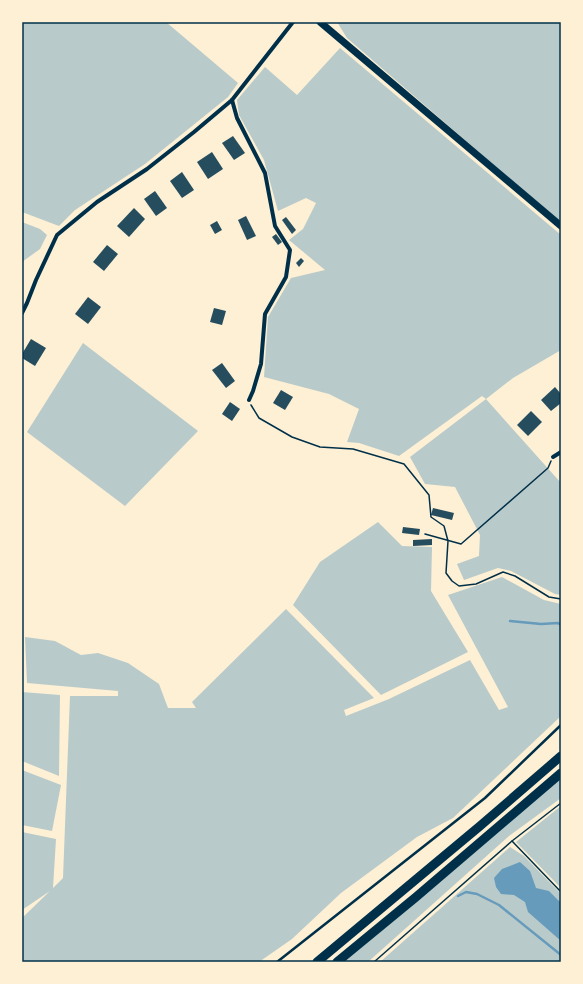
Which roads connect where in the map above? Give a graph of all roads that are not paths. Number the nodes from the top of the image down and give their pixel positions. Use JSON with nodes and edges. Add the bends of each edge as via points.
{"nodes":[{"id":1,"x":293,"y":22,"type":"edge"},
{"id":2,"x":320,"y":22,"type":"edge"},
{"id":3,"x":232,"y":100,"type":"junction"},
{"id":4,"x":561,"y":226,"type":"edge"},
{"id":5,"x":22,"y":313,"type":"edge"},
{"id":6,"x":249,"y":400,"type":"road end"},
{"id":7,"x":561,"y":452,"type":"edge"},
{"id":8,"x":554,"y":457,"type":"road end"},
{"id":9,"x":561,"y":725,"type":"edge"},
{"id":10,"x":561,"y":756,"type":"edge"},
{"id":11,"x":561,"y":773,"type":"edge"},
{"id":12,"x":277,"y":962,"type":"edge"},
{"id":13,"x":317,"y":962,"type":"edge"},
{"id":14,"x":337,"y":962,"type":"edge"}],
"edges":[{"from":1,"to":3,"type":"street"},
{"from":2,"to":4,"type":"main road"},
{"from":3,"to":5,"type":"street","via":[[147,169],[97,202],[57,236]]},
{"from":3,"to":6,"type":"street","via":[[237,118],[265,173],[275,226],[290,250],[286,278],[265,314],[261,364]]},
{"from":7,"to":8,"type":"street"},
{"from":9,"to":12,"type":"lane","via":[[485,798]]},
{"from":10,"to":13,"type":"highway"},
{"from":11,"to":14,"type":"highway"}]}
